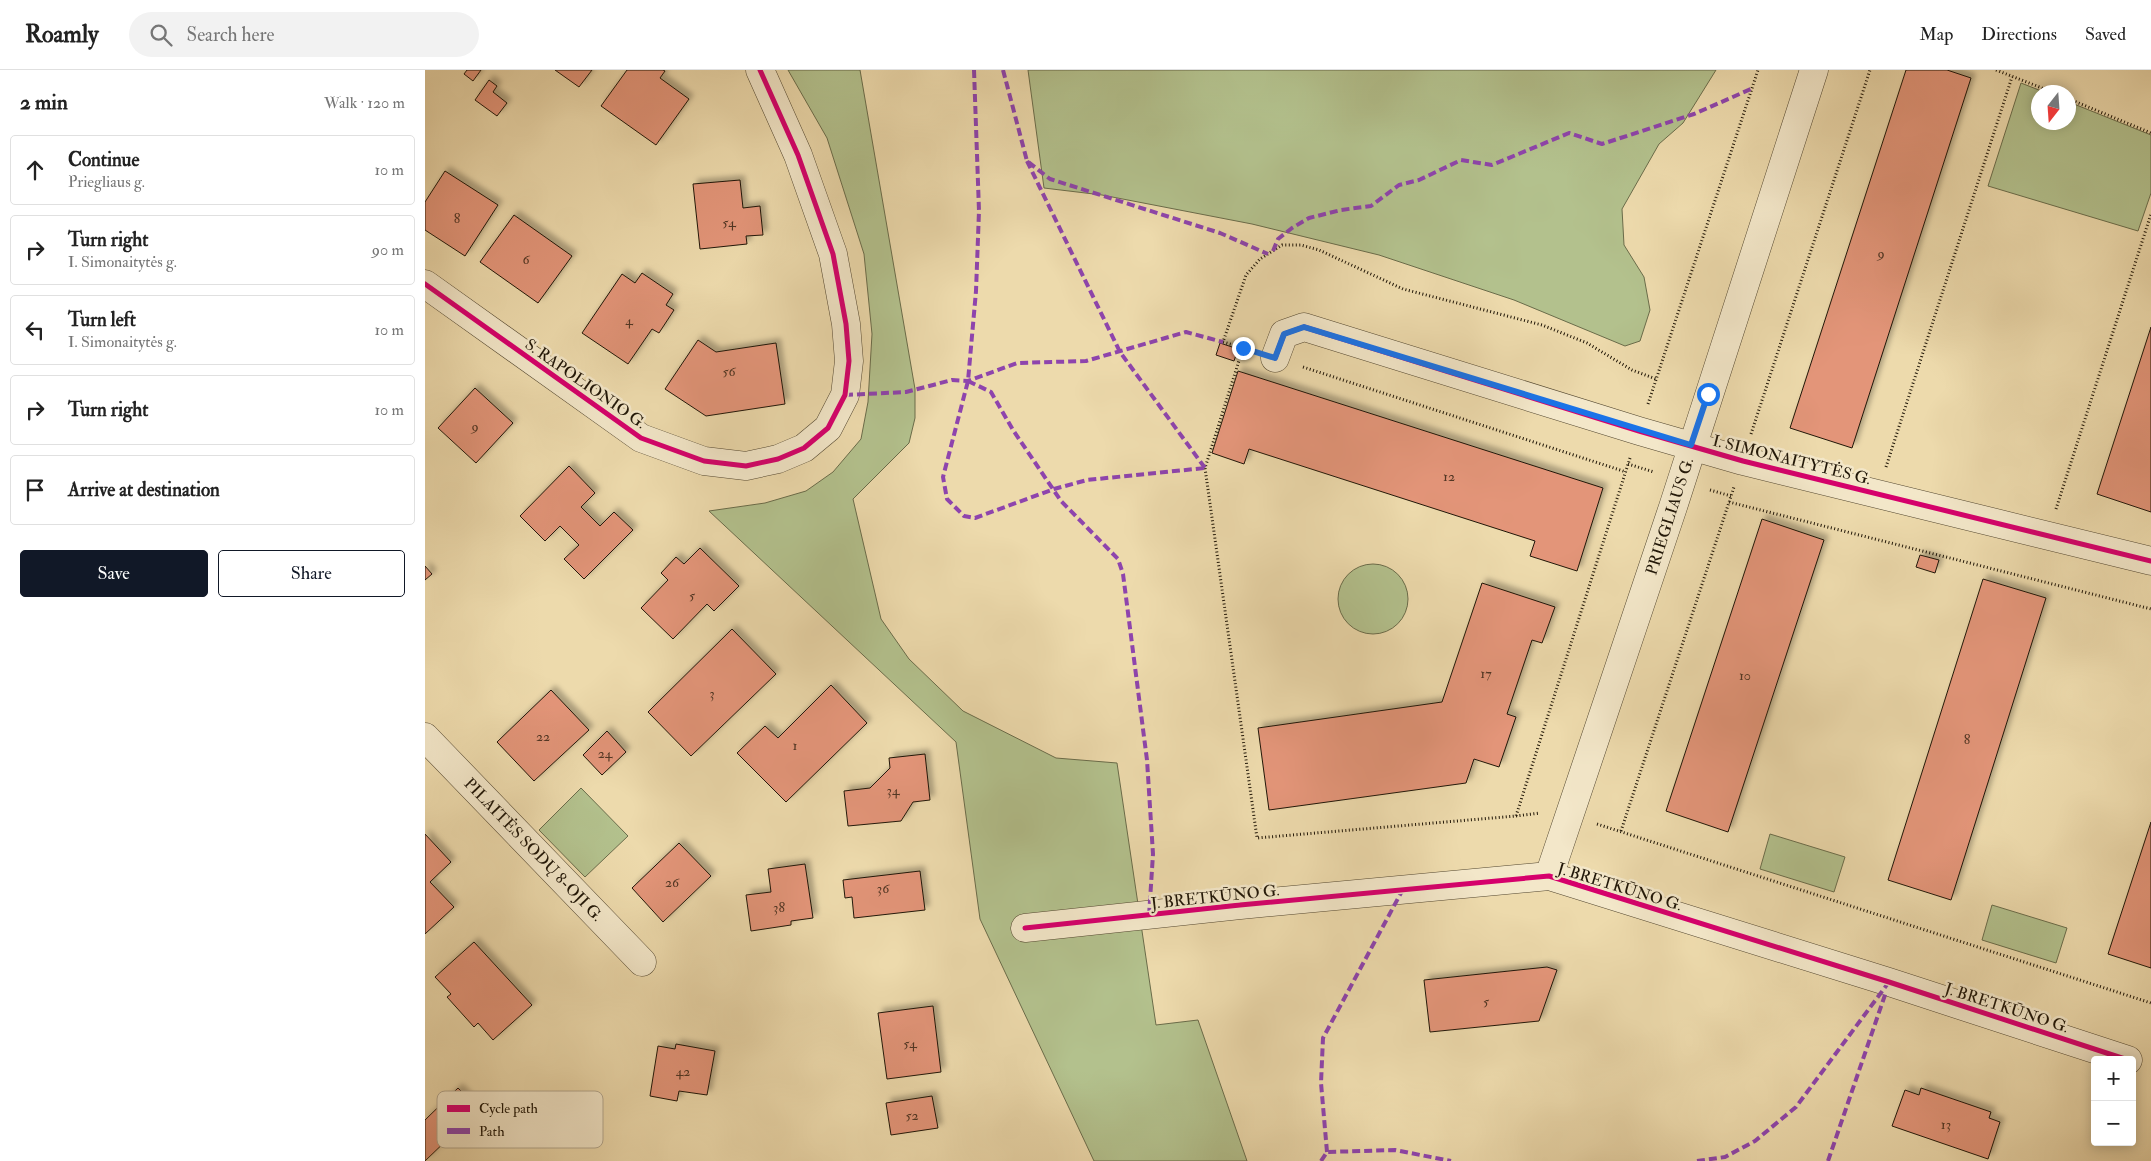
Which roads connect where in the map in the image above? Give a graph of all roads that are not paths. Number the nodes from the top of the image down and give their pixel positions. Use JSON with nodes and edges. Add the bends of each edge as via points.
{"nodes":[{"id":1,"x":760,"y":70,"type":"edge"},
{"id":2,"x":1814,"y":70,"type":"edge"},
{"id":3,"x":425,"y":284,"type":"edge"},
{"id":4,"x":1275,"y":358,"type":"road end"},
{"id":5,"x":1691,"y":445,"type":"junction"},
{"id":6,"x":2151,"y":561,"type":"edge"},
{"id":7,"x":425,"y":737,"type":"edge"},
{"id":8,"x":1549,"y":876,"type":"junction"},
{"id":9,"x":1025,"y":928,"type":"dead end"},
{"id":10,"x":642,"y":962,"type":"dead end"},
{"id":11,"x":2116,"y":1056,"type":"edge"},
{"id":12,"x":2136,"y":1062,"type":"edge"},
{"id":13,"x":2151,"y":1067,"type":"edge"}],
"edges":[{"from":1,"to":3,"type":"street","name":"S. RAPOLIONIO G.","via":[[798,155],[833,254],[846,324],[849,361],[845,396],[828,428],[803,448],[778,459],[746,466],[704,461],[641,438]]},
{"from":2,"to":5,"type":"street","name":"PRIEGLIAUS G."},
{"from":4,"to":5,"type":"street","name":"I. SIMONAITYTĖS G.","via":[[1284,334],[1304,327]]},
{"from":5,"to":6,"type":"street","name":"I. SIMONAITYTĖS G.","via":[[1743,461]]},
{"from":5,"to":8,"type":"street","name":"PRIEGLIAUS G."},
{"from":7,"to":10,"type":"street","name":"PILAITĖS SODŲ 8-OJI G."},
{"from":8,"to":9,"type":"street","name":"J. BRETKŪNO G."},
{"from":8,"to":11,"type":"street","name":"J. BRETKŪNO G."},
{"from":12,"to":13,"type":"street"}]}
